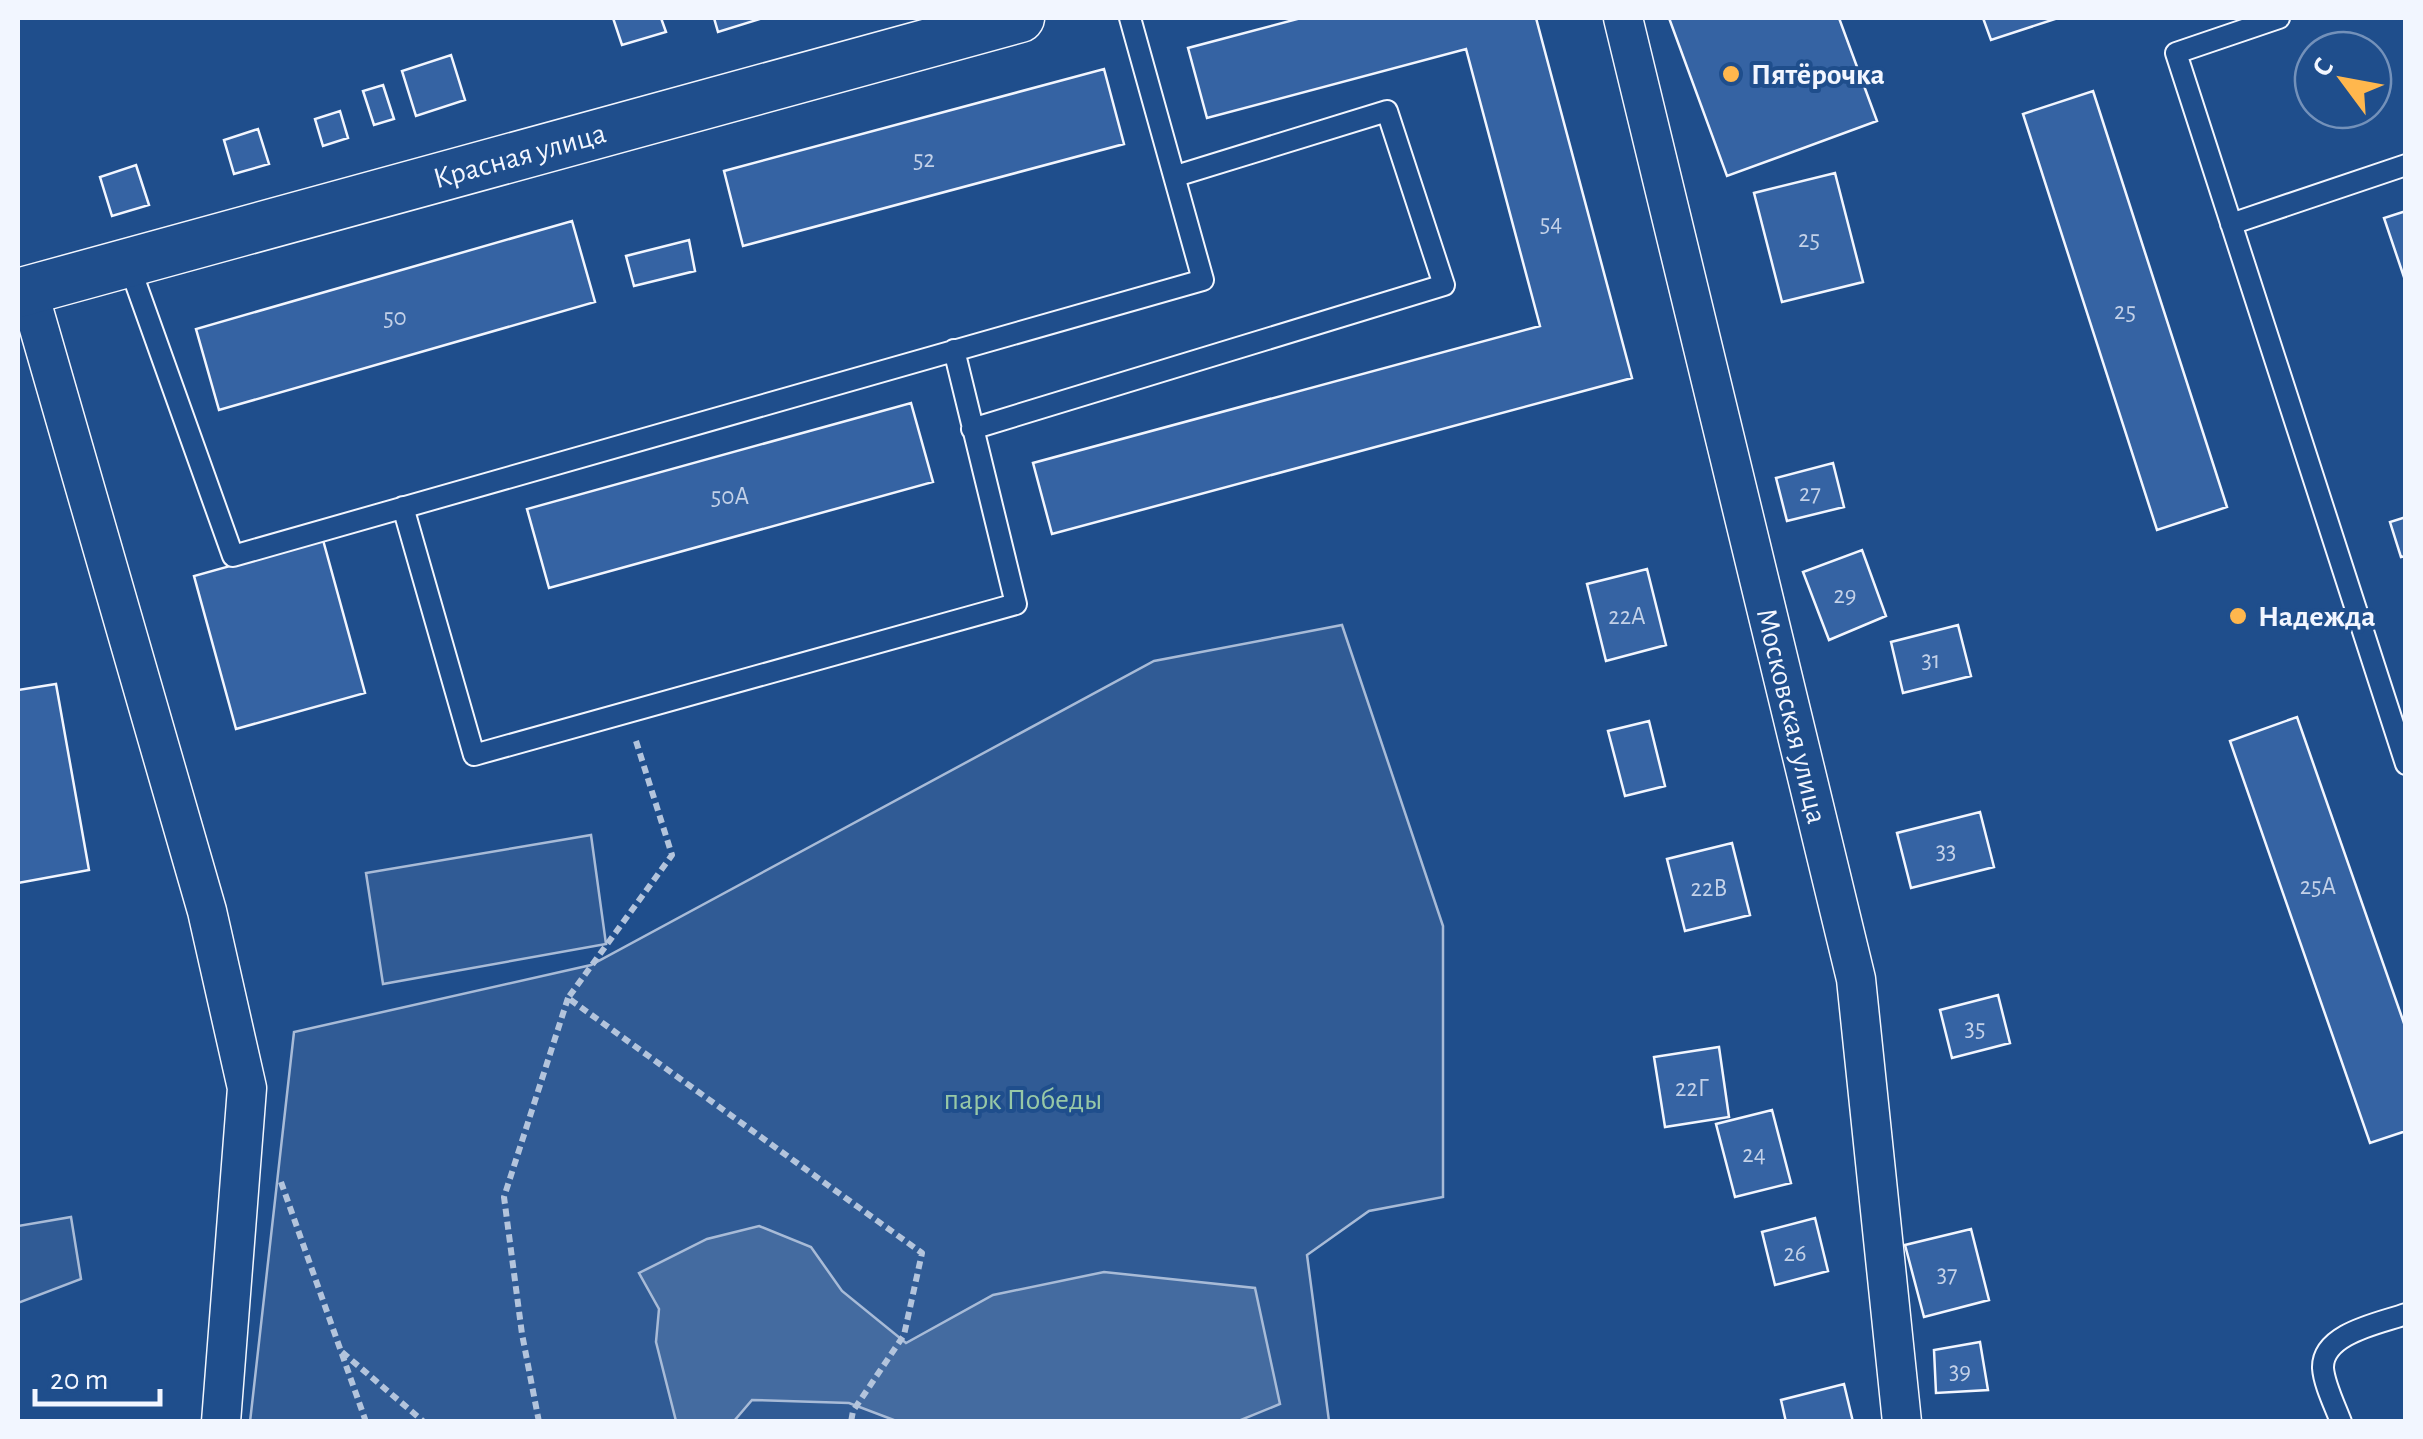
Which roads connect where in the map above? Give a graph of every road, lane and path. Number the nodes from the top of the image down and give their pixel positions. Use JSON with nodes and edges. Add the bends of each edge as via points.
{"nodes":[{"id":1,"x":1020,"y":18,"type":"edge"},
{"id":2,"x":1130,"y":18,"type":"edge"},
{"id":3,"x":1623,"y":18,"type":"edge"},
{"id":4,"x":2279,"y":18,"type":"edge"},
{"id":5,"x":2406,"y":165,"type":"edge"},
{"id":6,"x":1176,"y":176,"type":"junction"},
{"id":7,"x":2231,"y":224,"type":"junction"},
{"id":8,"x":128,"y":262,"type":"junction"},
{"id":9,"x":23,"y":292,"type":"edge"},
{"id":10,"x":954,"y":350,"type":"junction"},
{"id":11,"x":972,"y":428,"type":"junction"},
{"id":12,"x":403,"y":507,"type":"junction"},
{"id":13,"x":627,"y":713,"type":"junction"},
{"id":14,"x":2406,"y":764,"type":"edge"},
{"id":15,"x":568,"y":998,"type":"junction"},
{"id":16,"x":277,"y":1170,"type":"dead end"},
{"id":17,"x":2406,"y":1314,"type":"edge"},
{"id":18,"x":341,"y":1351,"type":"junction"},
{"id":19,"x":220,"y":1422,"type":"edge"},
{"id":20,"x":366,"y":1422,"type":"edge"},
{"id":21,"x":424,"y":1422,"type":"edge"},
{"id":22,"x":539,"y":1422,"type":"edge"},
{"id":23,"x":851,"y":1422,"type":"edge"},
{"id":24,"x":1902,"y":1422,"type":"edge"},
{"id":25,"x":2340,"y":1422,"type":"edge"}],
"edges":[{"from":1,"to":8,"type":"street","name":"Красная улица"},
{"from":2,"to":6,"type":"lane"},
{"from":3,"to":24,"type":"street","name":"Московская улица","via":[[1856,979]]},
{"from":4,"to":7,"type":"lane","via":[[2176,53]]},
{"from":5,"to":7,"type":"lane"},
{"from":6,"to":10,"type":"lane","via":[[1203,280]]},
{"from":6,"to":11,"type":"lane","via":[[1387,112],[1444,285]]},
{"from":7,"to":14,"type":"lane"},
{"from":8,"to":9,"type":"street","name":"Красная улица"},
{"from":8,"to":12,"type":"lane","via":[[234,556]]},
{"from":9,"to":19,"type":"street","via":[[207,911],[247,1088]]},
{"from":10,"to":11,"type":"lane"},
{"from":10,"to":12,"type":"lane"},
{"from":11,"to":13,"type":"lane","via":[[1016,604]]},
{"from":12,"to":13,"type":"lane","via":[[474,755]]},
{"from":13,"to":15,"type":"path","via":[[672,855]]},
{"from":15,"to":22,"type":"path","via":[[504,1197]]},
{"from":15,"to":23,"type":"path","via":[[922,1253],[904,1335]]},
{"from":16,"to":18,"type":"path"},
{"from":17,"to":25,"type":"lane","via":[[2338,1339],[2327,1355],[2323,1367]]},
{"from":18,"to":20,"type":"path"},
{"from":18,"to":21,"type":"path"}]}
